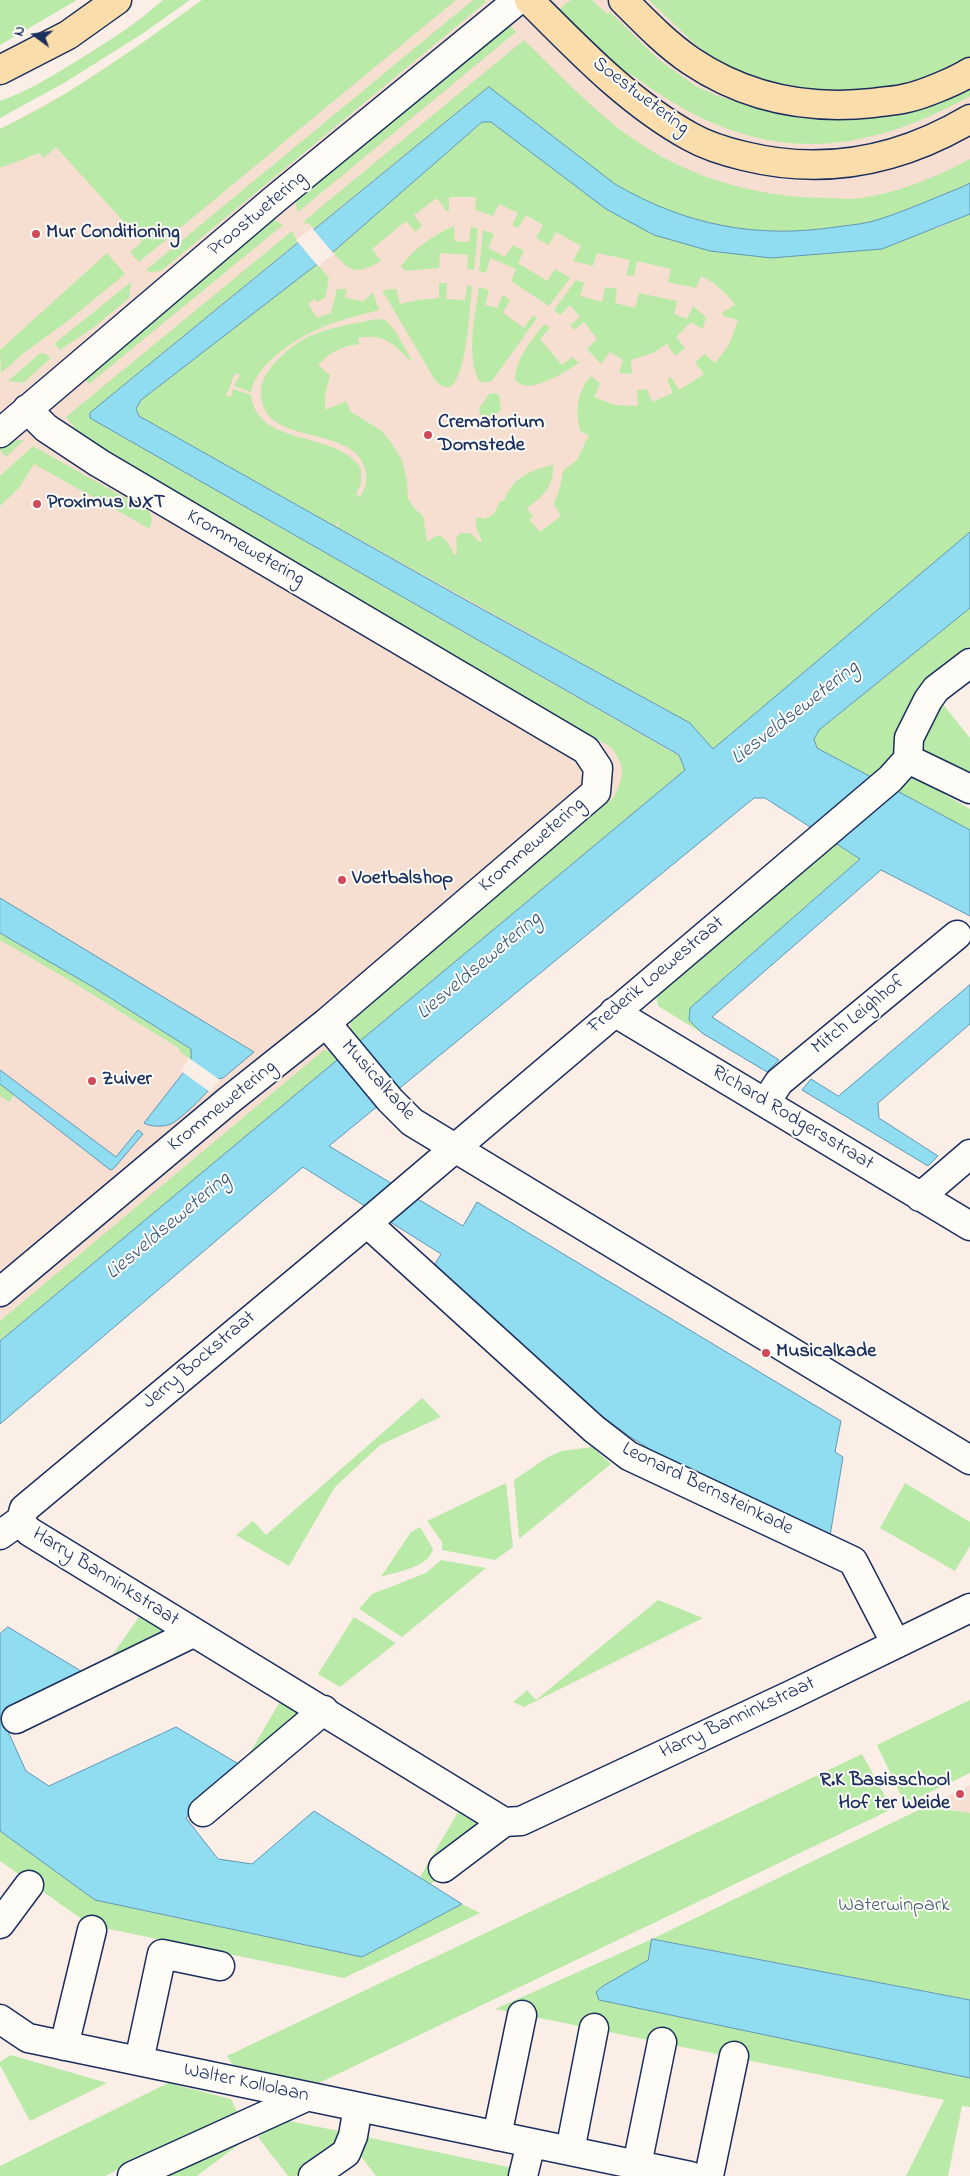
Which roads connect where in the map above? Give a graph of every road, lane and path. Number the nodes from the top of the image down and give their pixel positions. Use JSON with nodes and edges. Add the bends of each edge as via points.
{"nodes":[{"id":1,"x":117,"y":0,"type":"edge"},
{"id":2,"x":518,"y":0,"type":"edge"},
{"id":3,"x":529,"y":0,"type":"edge"},
{"id":4,"x":623,"y":0,"type":"edge"},
{"id":5,"x":0,"y":70,"type":"edge"},
{"id":6,"x":970,"y":72,"type":"edge"},
{"id":7,"x":970,"y":119,"type":"edge"},
{"id":8,"x":27,"y":409,"type":"junction"},
{"id":9,"x":0,"y":433,"type":"edge"},
{"id":10,"x":970,"y":663,"type":"edge"},
{"id":11,"x":899,"y":769,"type":"junction"},
{"id":12,"x":970,"y":789,"type":"edge"},
{"id":13,"x":957,"y":935,"type":"dead end"},
{"id":14,"x":614,"y":1012,"type":"junction"},
{"id":15,"x":335,"y":1033,"type":"junction"},
{"id":16,"x":766,"y":1102,"type":"junction"},
{"id":17,"x":453,"y":1148,"type":"junction"},
{"id":18,"x":970,"y":1154,"type":"edge"},
{"id":19,"x":403,"y":1190,"type":"joint"},
{"id":20,"x":920,"y":1197,"type":"junction"},
{"id":21,"x":371,"y":1219,"type":"junction"},
{"id":22,"x":970,"y":1226,"type":"edge"},
{"id":23,"x":0,"y":1292,"type":"edge"},
{"id":24,"x":970,"y":1460,"type":"edge"},
{"id":25,"x":10,"y":1527,"type":"edge"},
{"id":26,"x":970,"y":1608,"type":"edge"},
{"id":27,"x":193,"y":1633,"type":"junction"},
{"id":28,"x":896,"y":1644,"type":"junction"},
{"id":29,"x":324,"y":1710,"type":"junction"},
{"id":30,"x":16,"y":1719,"type":"dead end"},
{"id":31,"x":203,"y":1812,"type":"dead end"},
{"id":32,"x":504,"y":1822,"type":"junction"},
{"id":33,"x":443,"y":1868,"type":"dead end"},
{"id":34,"x":28,"y":1885,"type":"dead end"},
{"id":35,"x":0,"y":1924,"type":"edge"},
{"id":36,"x":92,"y":1930,"type":"dead end"},
{"id":37,"x":220,"y":1966,"type":"dead end"},
{"id":38,"x":522,"y":2015,"type":"dead end"},
{"id":39,"x":3,"y":2025,"type":"edge"},
{"id":40,"x":594,"y":2028,"type":"dead end"},
{"id":41,"x":662,"y":2042,"type":"dead end"},
{"id":42,"x":64,"y":2046,"type":"junction"},
{"id":43,"x":734,"y":2056,"type":"dead end"},
{"id":44,"x":138,"y":2062,"type":"junction"},
{"id":45,"x":306,"y":2097,"type":"junction"},
{"id":46,"x":358,"y":2107,"type":"junction"},
{"id":47,"x":497,"y":2136,"type":"junction"},
{"id":48,"x":530,"y":2143,"type":"junction"},
{"id":49,"x":570,"y":2151,"type":"junction"},
{"id":50,"x":637,"y":2165,"type":"junction"},
{"id":51,"x":132,"y":2176,"type":"edge"},
{"id":52,"x":313,"y":2176,"type":"edge"},
{"id":53,"x":523,"y":2176,"type":"edge"},
{"id":54,"x":690,"y":2176,"type":"edge"},
{"id":55,"x":709,"y":2176,"type":"edge"}],
"edges":[{"from":1,"to":5,"type":"main road","via":[[68,35]]},
{"from":2,"to":8,"type":"street","name":"Proostwetering","via":[[275,199]]},
{"from":3,"to":7,"type":"main road","name":"Soestwetering","via":[[597,68],[660,118],[692,138],[731,153],[774,163],[820,166],[867,160],[910,148]]},
{"from":4,"to":6,"type":"main road","via":[[673,47],[711,73],[783,101],[817,106],[908,98]]},
{"from":8,"to":9,"type":"street","name":"Proostwetering"},
{"from":8,"to":15,"type":"street","name":"Krommewetering","via":[[46,428],[99,463],[586,750],[598,768],[596,792]]},
{"from":10,"to":11,"type":"street","via":[[936,689],[928,700]]},
{"from":11,"to":12,"type":"street"},
{"from":11,"to":14,"type":"street","name":"Frederik Loewestraat"},
{"from":13,"to":16,"type":"street","name":"Mitch Leighhof","via":[[779,1082]]},
{"from":14,"to":16,"type":"street","name":"Richard Rodgersstraat"},
{"from":14,"to":17,"type":"street","name":"Frederik Loewestraat"},
{"from":15,"to":17,"type":"street","name":"Musicalkade","via":[[412,1122]]},
{"from":15,"to":23,"type":"street","name":"Krommewetering","via":[[228,1101]]},
{"from":16,"to":20,"type":"street","name":"Richard Rodgersstraat"},
{"from":17,"to":19,"type":"street","name":"Frederik Loewestraat"},
{"from":17,"to":24,"type":"street","name":"Musicalkade"},
{"from":18,"to":20,"type":"street"},
{"from":19,"to":21,"type":"street","name":"Jerry Bockstraat"},
{"from":20,"to":22,"type":"street","name":"Richard Rodgersstraat"},
{"from":21,"to":25,"type":"street","name":"Jerry Bockstraat","via":[[38,1497]]},
{"from":21,"to":28,"type":"street","name":"Leonard Bernsteinkade","via":[[594,1429],[628,1456],[853,1561]]},
{"from":25,"to":27,"type":"street","name":"Harry Banninkstraat","via":[[22,1525]]},
{"from":26,"to":28,"type":"street","name":"Harry Banninkstraat"},
{"from":27,"to":29,"type":"street","name":"Harry Banninkstraat"},
{"from":27,"to":30,"type":"street","name":"Harry Banninkstraat"},
{"from":28,"to":32,"type":"street","name":"Harry Banninkstraat","via":[[522,1822]]},
{"from":29,"to":31,"type":"street"},
{"from":29,"to":32,"type":"street","name":"Harry Banninkstraat"},
{"from":32,"to":33,"type":"street","name":"Harry Banninkstraat"},
{"from":34,"to":35,"type":"street"},
{"from":36,"to":42,"type":"street"},
{"from":37,"to":44,"type":"street","via":[[162,1954]]},
{"from":38,"to":47,"type":"street"},
{"from":39,"to":42,"type":"street","name":"Walter Kollolaan","via":[[28,2038]]},
{"from":40,"to":49,"type":"street"},
{"from":41,"to":50,"type":"street"},
{"from":42,"to":44,"type":"street","name":"Walter Kollolaan"},
{"from":43,"to":55,"type":"street"},
{"from":44,"to":45,"type":"street","name":"Walter Kollolaan"},
{"from":45,"to":46,"type":"street","name":"Walter Kollolaan"},
{"from":45,"to":51,"type":"street"},
{"from":46,"to":47,"type":"street","name":"Walter Kollolaan"},
{"from":46,"to":52,"type":"street","via":[[346,2153]]},
{"from":47,"to":48,"type":"street","name":"Walter Kollolaan"},
{"from":48,"to":49,"type":"street","name":"Walter Kollolaan"},
{"from":48,"to":53,"type":"street"},
{"from":49,"to":50,"type":"street","name":"Walter Kollolaan"},
{"from":50,"to":54,"type":"street","name":"Walter Kollolaan"}]}
